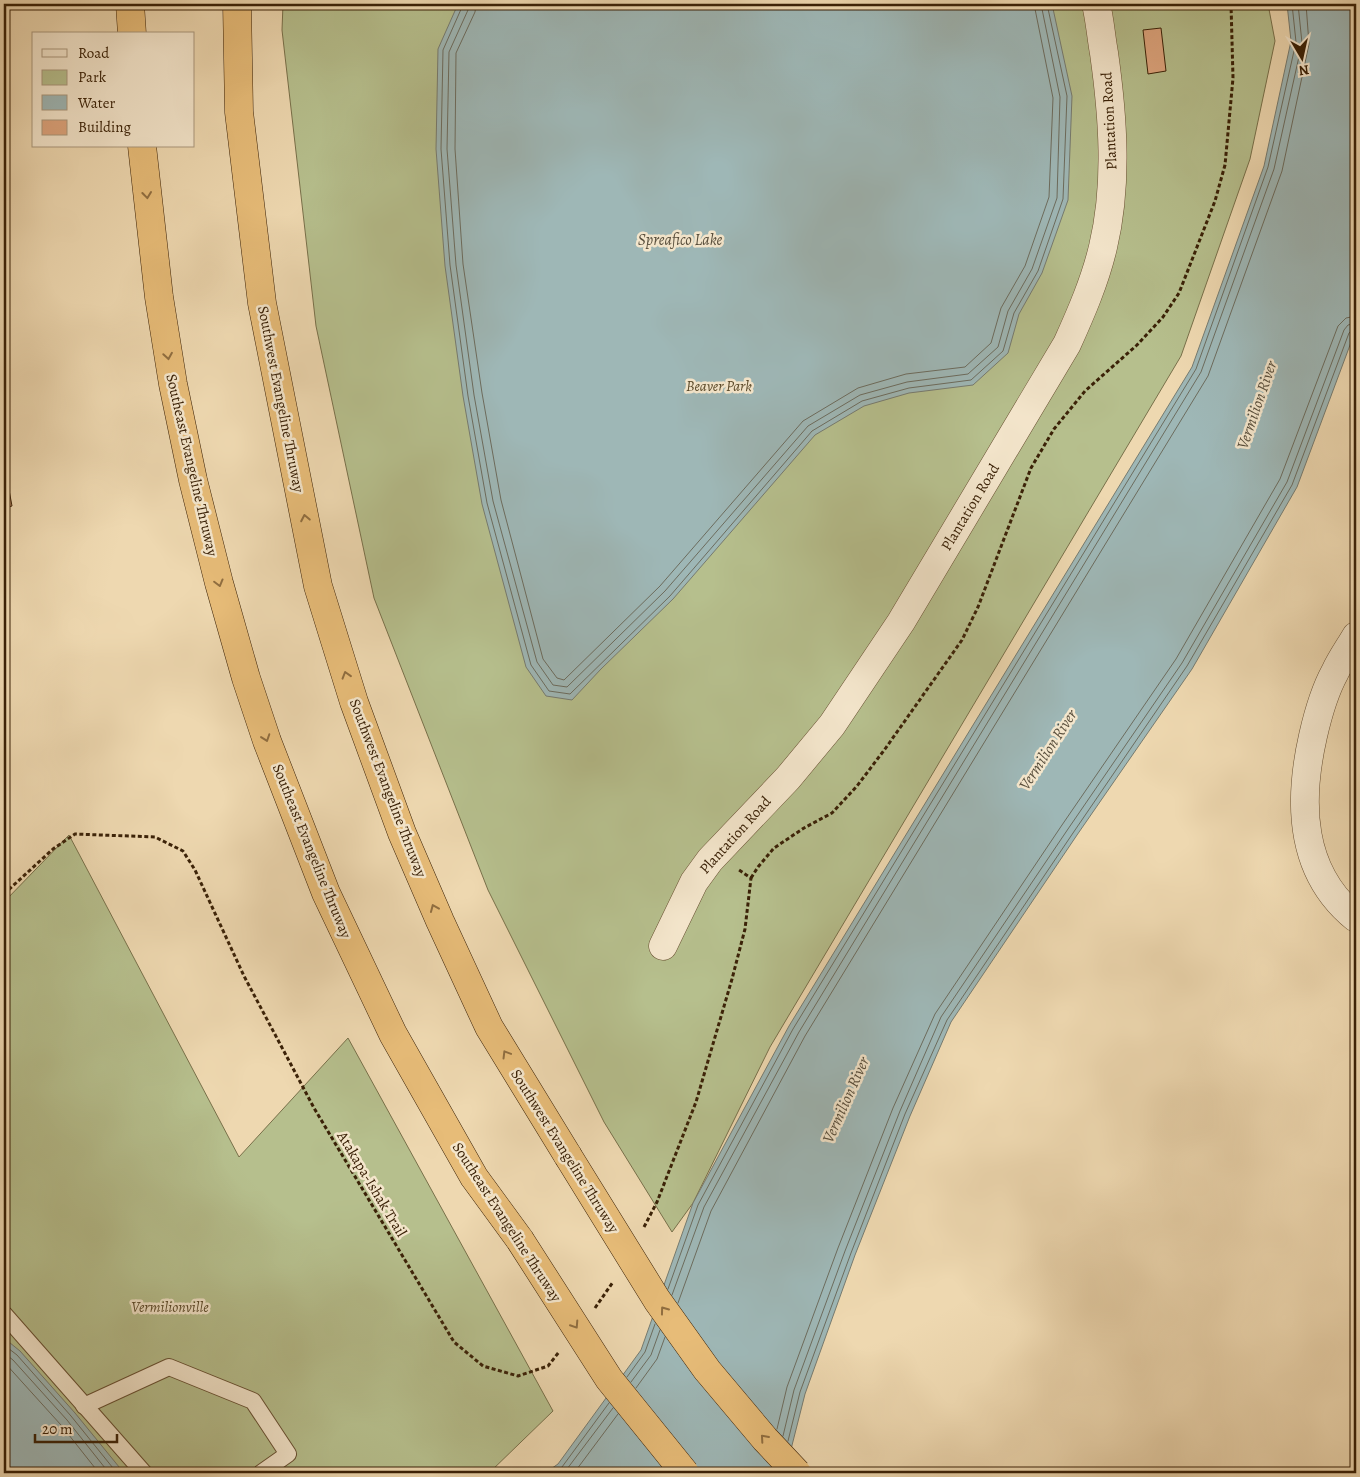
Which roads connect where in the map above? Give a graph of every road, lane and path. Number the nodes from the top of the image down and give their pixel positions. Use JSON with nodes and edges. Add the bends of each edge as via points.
{"nodes":[{"id":1,"x":130,"y":4,"type":"edge"},
{"id":2,"x":237,"y":4,"type":"edge"},
{"id":3,"x":1096,"y":4,"type":"edge"},
{"id":4,"x":1231,"y":4,"type":"edge"},
{"id":5,"x":132,"y":32,"type":"edge"},
{"id":6,"x":142,"y":148,"type":"edge"},
{"id":7,"x":1356,"y":636,"type":"edge"},
{"id":8,"x":719,"y":851,"type":"junction"},
{"id":9,"x":751,"y":878,"type":"junction"},
{"id":10,"x":4,"y":894,"type":"edge"},
{"id":11,"x":1356,"y":918,"type":"edge"},
{"id":12,"x":663,"y":946,"type":"dead end"},
{"id":13,"x":643,"y":1228,"type":"dead end"},
{"id":14,"x":614,"y":1280,"type":"dead end"},
{"id":15,"x":591,"y":1312,"type":"dead end"},
{"id":16,"x":4,"y":1314,"type":"edge"},
{"id":17,"x":560,"y":1351,"type":"dead end"},
{"id":18,"x":84,"y":1406,"type":"junction"},
{"id":19,"x":144,"y":1473,"type":"edge"},
{"id":20,"x":260,"y":1473,"type":"edge"},
{"id":21,"x":685,"y":1473,"type":"edge"},
{"id":22,"x":797,"y":1473,"type":"edge"}],
"edges":[{"from":1,"to":5,"type":"highway"},
{"from":22,"to":2,"type":"highway","name":"Southwest Evangeline Thruway","one_way":true,"bridge":true,"via":[[707,1370],[657,1300],[568,1156],[489,1026],[402,833],[354,702],[318,586],[262,303],[238,112]]},
{"from":3,"to":8,"type":"street","name":"Plantation Road","via":[[1108,87],[1112,167],[1103,248],[1084,307],[1053,369],[901,622],[832,725],[788,778]]},
{"from":4,"to":9,"type":"path","via":[[1233,78],[1225,165],[1179,293],[1163,317],[1085,391],[1054,429],[1031,468],[978,607],[962,640],[885,749],[832,814],[774,848]]},
{"from":6,"to":21,"type":"highway","name":"Southeast Evangeline Thruway","one_way":true,"bridge":true,"via":[[172,384],[193,480],[246,678],[326,893],[393,1034],[474,1177],[520,1240],[609,1378]]},
{"from":7,"to":11,"type":"street","via":[[1334,673],[1319,712],[1305,785],[1306,828],[1316,866],[1332,894]]},
{"from":8,"to":9,"type":"path"},
{"from":8,"to":12,"type":"street","name":"Plantation Road","via":[[694,882]]},
{"from":9,"to":13,"type":"path","via":[[745,929],[696,1102],[657,1202]]},
{"from":10,"to":17,"type":"path","name":"Atakapa-Ishak Trail","via":[[53,849],[75,834],[155,837],[183,851],[314,1108],[454,1342],[483,1366],[518,1376],[548,1366]]},
{"from":14,"to":15,"type":"path"},
{"from":16,"to":18,"type":"lane"},
{"from":18,"to":19,"type":"lane"},
{"from":18,"to":20,"type":"lane","via":[[169,1367],[253,1402],[288,1454]]}]}
